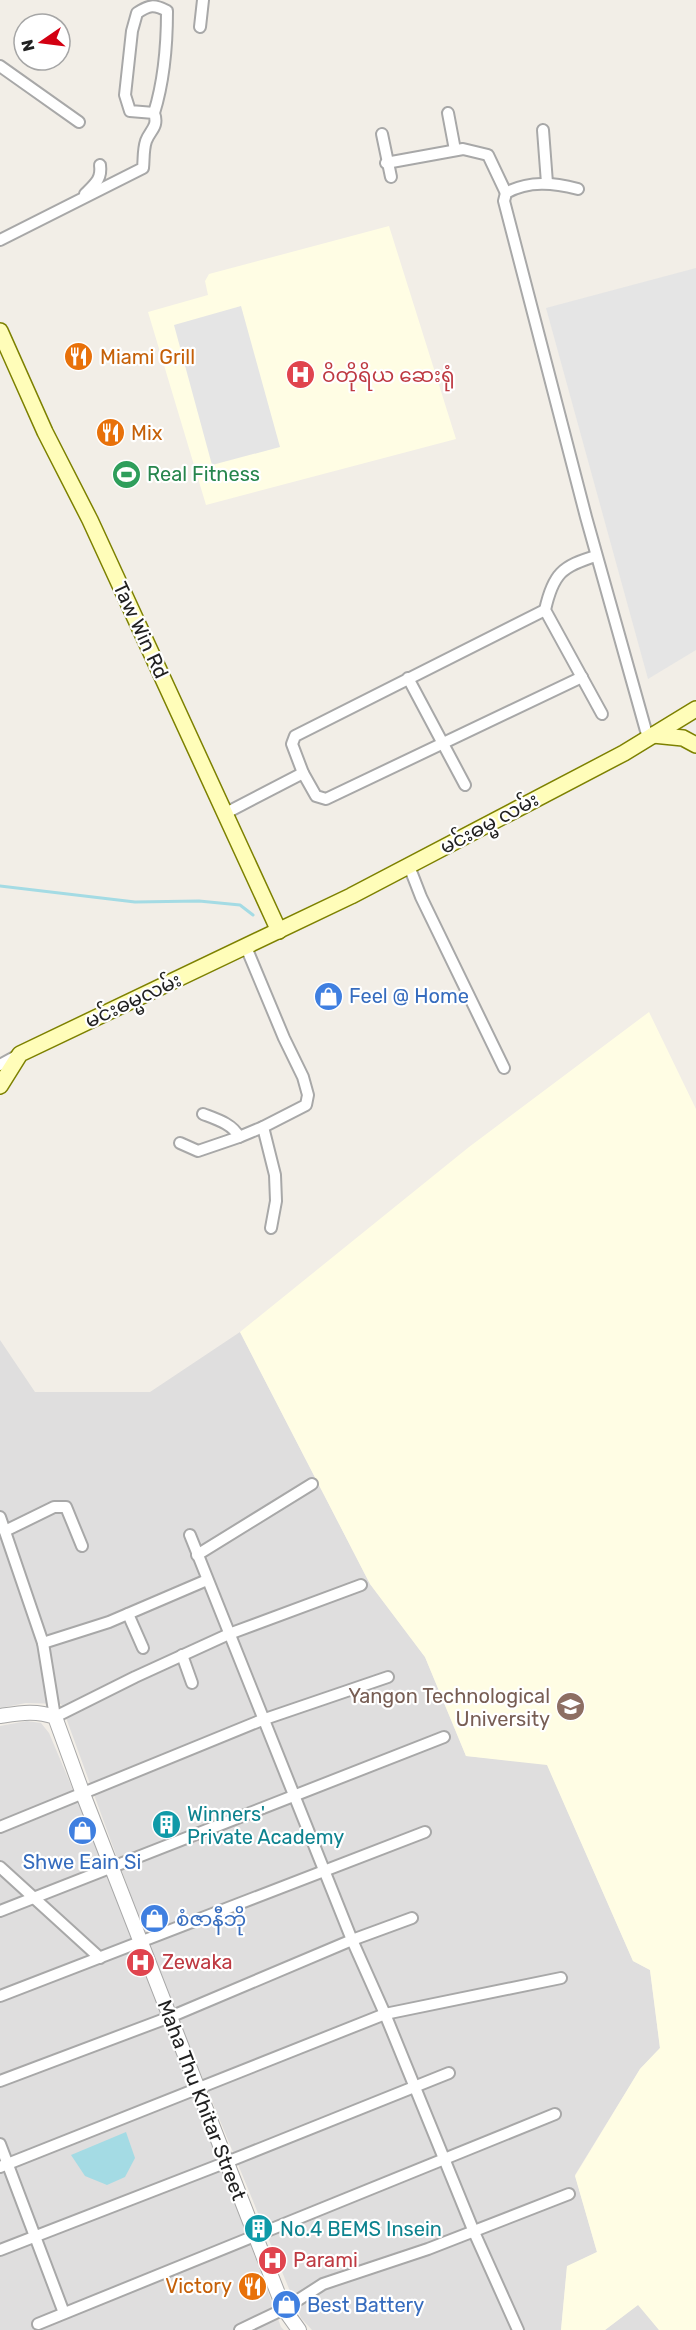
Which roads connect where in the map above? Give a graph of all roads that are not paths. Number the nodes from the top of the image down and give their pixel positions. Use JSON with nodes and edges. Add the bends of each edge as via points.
{"nodes":[{"id":1,"x":203,"y":0,"type":"edge"},
{"id":2,"x":200,"y":27,"type":"dead end"},
{"id":3,"x":0,"y":66,"type":"edge"},
{"id":4,"x":154,"y":113,"type":"junction"},
{"id":5,"x":448,"y":113,"type":"dead end"},
{"id":6,"x":79,"y":122,"type":"dead end"},
{"id":7,"x":543,"y":130,"type":"dead end"},
{"id":8,"x":382,"y":134,"type":"dead end"},
{"id":9,"x":455,"y":150,"type":"junction"},
{"id":10,"x":386,"y":163,"type":"junction"},
{"id":11,"x":100,"y":165,"type":"dead end"},
{"id":12,"x":391,"y":177,"type":"dead end"},
{"id":13,"x":547,"y":183,"type":"junction"},
{"id":14,"x":578,"y":189,"type":"dead end"},
{"id":15,"x":506,"y":193,"type":"junction"},
{"id":16,"x":78,"y":200,"type":"junction"},
{"id":17,"x":0,"y":240,"type":"edge"},
{"id":18,"x":0,"y":331,"type":"edge"},
{"id":19,"x":596,"y":556,"type":"junction"},
{"id":20,"x":545,"y":610,"type":"junction"},
{"id":21,"x":582,"y":677,"type":"junction"},
{"id":22,"x":408,"y":678,"type":"junction"},
{"id":23,"x":695,"y":713,"type":"edge"},
{"id":24,"x":602,"y":714,"type":"dead end"},
{"id":25,"x":651,"y":737,"type":"junction"},
{"id":26,"x":441,"y":742,"type":"junction"},
{"id":27,"x":696,"y":745,"type":"edge"},
{"id":28,"x":303,"y":773,"type":"junction"},
{"id":29,"x":465,"y":785,"type":"dead end"},
{"id":30,"x":226,"y":813,"type":"junction"},
{"id":31,"x":409,"y":866,"type":"junction"},
{"id":32,"x":279,"y":931,"type":"junction"},
{"id":33,"x":246,"y":946,"type":"junction"},
{"id":34,"x":20,"y":1054,"type":"junction"},
{"id":35,"x":0,"y":1065,"type":"edge"},
{"id":36,"x":504,"y":1068,"type":"dead end"},
{"id":37,"x":0,"y":1086,"type":"edge"},
{"id":38,"x":203,"y":1114,"type":"dead end"},
{"id":39,"x":263,"y":1127,"type":"junction"},
{"id":40,"x":239,"y":1137,"type":"junction"},
{"id":41,"x":180,"y":1143,"type":"dead end"},
{"id":42,"x":271,"y":1228,"type":"dead end"},
{"id":43,"x":312,"y":1484,"type":"dead end"},
{"id":44,"x":0,"y":1517,"type":"edge"},
{"id":45,"x":5,"y":1531,"type":"junction"},
{"id":46,"x":190,"y":1536,"type":"dead end"},
{"id":47,"x":82,"y":1546,"type":"dead end"},
{"id":48,"x":197,"y":1555,"type":"junction"},
{"id":49,"x":207,"y":1580,"type":"junction"},
{"id":50,"x":361,"y":1585,"type":"dead end"},
{"id":51,"x":128,"y":1614,"type":"junction"},
{"id":52,"x":229,"y":1634,"type":"junction"},
{"id":53,"x":43,"y":1643,"type":"junction"},
{"id":54,"x":143,"y":1648,"type":"dead end"},
{"id":55,"x":182,"y":1655,"type":"junction"},
{"id":56,"x":388,"y":1677,"type":"dead end"},
{"id":57,"x":192,"y":1683,"type":"dead end"},
{"id":58,"x":0,"y":1716,"type":"edge"},
{"id":59,"x":55,"y":1717,"type":"junction"},
{"id":60,"x":262,"y":1720,"type":"junction"},
{"id":61,"x":444,"y":1737,"type":"dead end"},
{"id":62,"x":83,"y":1794,"type":"junction"},
{"id":63,"x":294,"y":1795,"type":"junction"},
{"id":64,"x":0,"y":1827,"type":"edge"},
{"id":65,"x":425,"y":1832,"type":"dead end"},
{"id":66,"x":0,"y":1867,"type":"edge"},
{"id":67,"x":113,"y":1868,"type":"junction"},
{"id":68,"x":325,"y":1871,"type":"junction"},
{"id":69,"x":34,"y":1898,"type":"junction"},
{"id":70,"x":0,"y":1911,"type":"edge"},
{"id":71,"x":412,"y":1918,"type":"dead end"},
{"id":72,"x":352,"y":1940,"type":"junction"},
{"id":73,"x":141,"y":1942,"type":"junction"},
{"id":74,"x":100,"y":1958,"type":"junction"},
{"id":75,"x":561,"y":1978,"type":"dead end"},
{"id":76,"x":0,"y":1996,"type":"edge"},
{"id":77,"x":385,"y":2014,"type":"junction"},
{"id":78,"x":170,"y":2017,"type":"junction"},
{"id":79,"x":449,"y":2073,"type":"dead end"},
{"id":80,"x":0,"y":2081,"type":"edge"},
{"id":81,"x":414,"y":2086,"type":"junction"},
{"id":82,"x":198,"y":2089,"type":"junction"},
{"id":83,"x":555,"y":2114,"type":"dead end"},
{"id":84,"x":0,"y":2144,"type":"edge"},
{"id":85,"x":444,"y":2159,"type":"junction"},
{"id":86,"x":227,"y":2162,"type":"junction"},
{"id":87,"x":4,"y":2165,"type":"edge"},
{"id":88,"x":569,"y":2194,"type":"dead end"},
{"id":89,"x":474,"y":2232,"type":"junction"},
{"id":90,"x":255,"y":2235,"type":"junction"},
{"id":91,"x":35,"y":2236,"type":"junction"},
{"id":92,"x":0,"y":2250,"type":"edge"},
{"id":93,"x":284,"y":2308,"type":"junction"},
{"id":94,"x":64,"y":2313,"type":"junction"},
{"id":95,"x":38,"y":2324,"type":"dead end"},
{"id":96,"x":240,"y":2330,"type":"edge"},
{"id":97,"x":299,"y":2330,"type":"edge"},
{"id":98,"x":518,"y":2330,"type":"edge"}],
"edges":[{"from":1,"to":2,"type":"street"},
{"from":3,"to":6,"type":"street"},
{"from":4,"to":4,"type":"street","via":[[130,111],[125,95],[137,13],[157,5],[167,11],[167,27]]},
{"from":4,"to":16,"type":"street","via":[[155,131],[147,139],[143,168]]},
{"from":5,"to":9,"type":"street"},
{"from":7,"to":13,"type":"street"},
{"from":8,"to":10,"type":"street"},
{"from":9,"to":10,"type":"street"},
{"from":9,"to":15,"type":"street","via":[[488,155]]},
{"from":10,"to":12,"type":"street"},
{"from":11,"to":16,"type":"street","via":[[98,181]]},
{"from":13,"to":14,"type":"street"},
{"from":13,"to":15,"type":"street"},
{"from":15,"to":19,"type":"street","via":[[504,201]]},
{"from":16,"to":17,"type":"street"},
{"from":18,"to":30,"type":"main road","name":"Taw Win Rd"},
{"from":19,"to":20,"type":"street","via":[[563,571],[550,587]]},
{"from":19,"to":25,"type":"street"},
{"from":20,"to":21,"type":"street"},
{"from":20,"to":22,"type":"street"},
{"from":21,"to":24,"type":"street"},
{"from":21,"to":26,"type":"street"},
{"from":22,"to":26,"type":"street"},
{"from":22,"to":28,"type":"street","via":[[295,736],[292,744]]},
{"from":23,"to":25,"type":"main road","name":"မင်းဓမ္မ လမ်း"},
{"from":25,"to":27,"type":"main road","via":[[682,738]]},
{"from":25,"to":31,"type":"main road","name":"မင်းဓမ္မ လမ်း"},
{"from":26,"to":28,"type":"street","via":[[326,799],[316,796]]},
{"from":26,"to":29,"type":"street"},
{"from":28,"to":30,"type":"street"},
{"from":30,"to":32,"type":"main road","name":"Taw Win Rd"},
{"from":31,"to":32,"type":"main road","name":"မင်းဓမ္မ လမ်း"},
{"from":31,"to":36,"type":"street"},
{"from":32,"to":33,"type":"main road","name":"မင်းဓမ္မလမ်း"},
{"from":33,"to":34,"type":"main road","name":"မင်းဓမ္မလမ်း"},
{"from":33,"to":39,"type":"street","via":[[308,1095],[306,1105]]},
{"from":34,"to":35,"type":"street"},
{"from":34,"to":37,"type":"main road"},
{"from":38,"to":40,"type":"street","via":[[219,1120]]},
{"from":39,"to":40,"type":"street"},
{"from":39,"to":42,"type":"street","via":[[275,1175]]},
{"from":40,"to":41,"type":"street","via":[[198,1151]]},
{"from":43,"to":48,"type":"street"},
{"from":44,"to":45,"type":"street"},
{"from":45,"to":47,"type":"street","via":[[54,1507],[66,1507]]},
{"from":45,"to":53,"type":"street"},
{"from":46,"to":48,"type":"street"},
{"from":48,"to":49,"type":"street"},
{"from":49,"to":51,"type":"street"},
{"from":49,"to":52,"type":"street"},
{"from":50,"to":52,"type":"street"},
{"from":51,"to":53,"type":"street"},
{"from":51,"to":54,"type":"street"},
{"from":52,"to":55,"type":"street"},
{"from":52,"to":60,"type":"street"},
{"from":53,"to":59,"type":"street"},
{"from":55,"to":57,"type":"street"},
{"from":55,"to":59,"type":"street"},
{"from":56,"to":60,"type":"street"},
{"from":58,"to":59,"type":"street","via":[[28,1711]]},
{"from":59,"to":62,"type":"street","name":"Maha Thu Khitar Street"},
{"from":60,"to":62,"type":"street"},
{"from":60,"to":63,"type":"street"},
{"from":61,"to":63,"type":"street"},
{"from":62,"to":64,"type":"street"},
{"from":62,"to":67,"type":"street","name":"Maha Thu Khitar Street"},
{"from":63,"to":67,"type":"street"},
{"from":63,"to":68,"type":"street"},
{"from":65,"to":68,"type":"street"},
{"from":66,"to":69,"type":"street"},
{"from":67,"to":69,"type":"street"},
{"from":67,"to":73,"type":"street","name":"Maha Thu Khitar Street"},
{"from":68,"to":72,"type":"street"},
{"from":68,"to":73,"type":"street"},
{"from":69,"to":70,"type":"street"},
{"from":69,"to":74,"type":"street"},
{"from":71,"to":72,"type":"street"},
{"from":72,"to":77,"type":"street"},
{"from":72,"to":78,"type":"street"},
{"from":73,"to":74,"type":"street"},
{"from":73,"to":78,"type":"street","name":"Maha Thu Khitar Street"},
{"from":74,"to":76,"type":"street"},
{"from":75,"to":77,"type":"street"},
{"from":77,"to":81,"type":"street"},
{"from":77,"to":82,"type":"street"},
{"from":78,"to":80,"type":"street"},
{"from":78,"to":82,"type":"street","name":"Maha Thu Khitar Street"},
{"from":79,"to":81,"type":"street"},
{"from":81,"to":85,"type":"street"},
{"from":81,"to":86,"type":"street"},
{"from":82,"to":86,"type":"street","name":"Maha Thu Khitar Street"},
{"from":82,"to":87,"type":"street"},
{"from":83,"to":85,"type":"street"},
{"from":84,"to":87,"type":"street"},
{"from":85,"to":89,"type":"street"},
{"from":85,"to":90,"type":"street"},
{"from":86,"to":90,"type":"street","name":"Maha Thu Khitar Street"},
{"from":86,"to":91,"type":"street"},
{"from":87,"to":91,"type":"street"},
{"from":88,"to":89,"type":"street"},
{"from":89,"to":93,"type":"street","via":[[323,2284]]},
{"from":89,"to":98,"type":"street"},
{"from":90,"to":93,"type":"street","name":"Maha Thu Khitar Street"},
{"from":90,"to":94,"type":"street"},
{"from":91,"to":92,"type":"street"},
{"from":91,"to":94,"type":"street"},
{"from":93,"to":96,"type":"street"},
{"from":93,"to":97,"type":"street","name":"Maha Thu Khitar Street"},
{"from":94,"to":95,"type":"street"}]}
